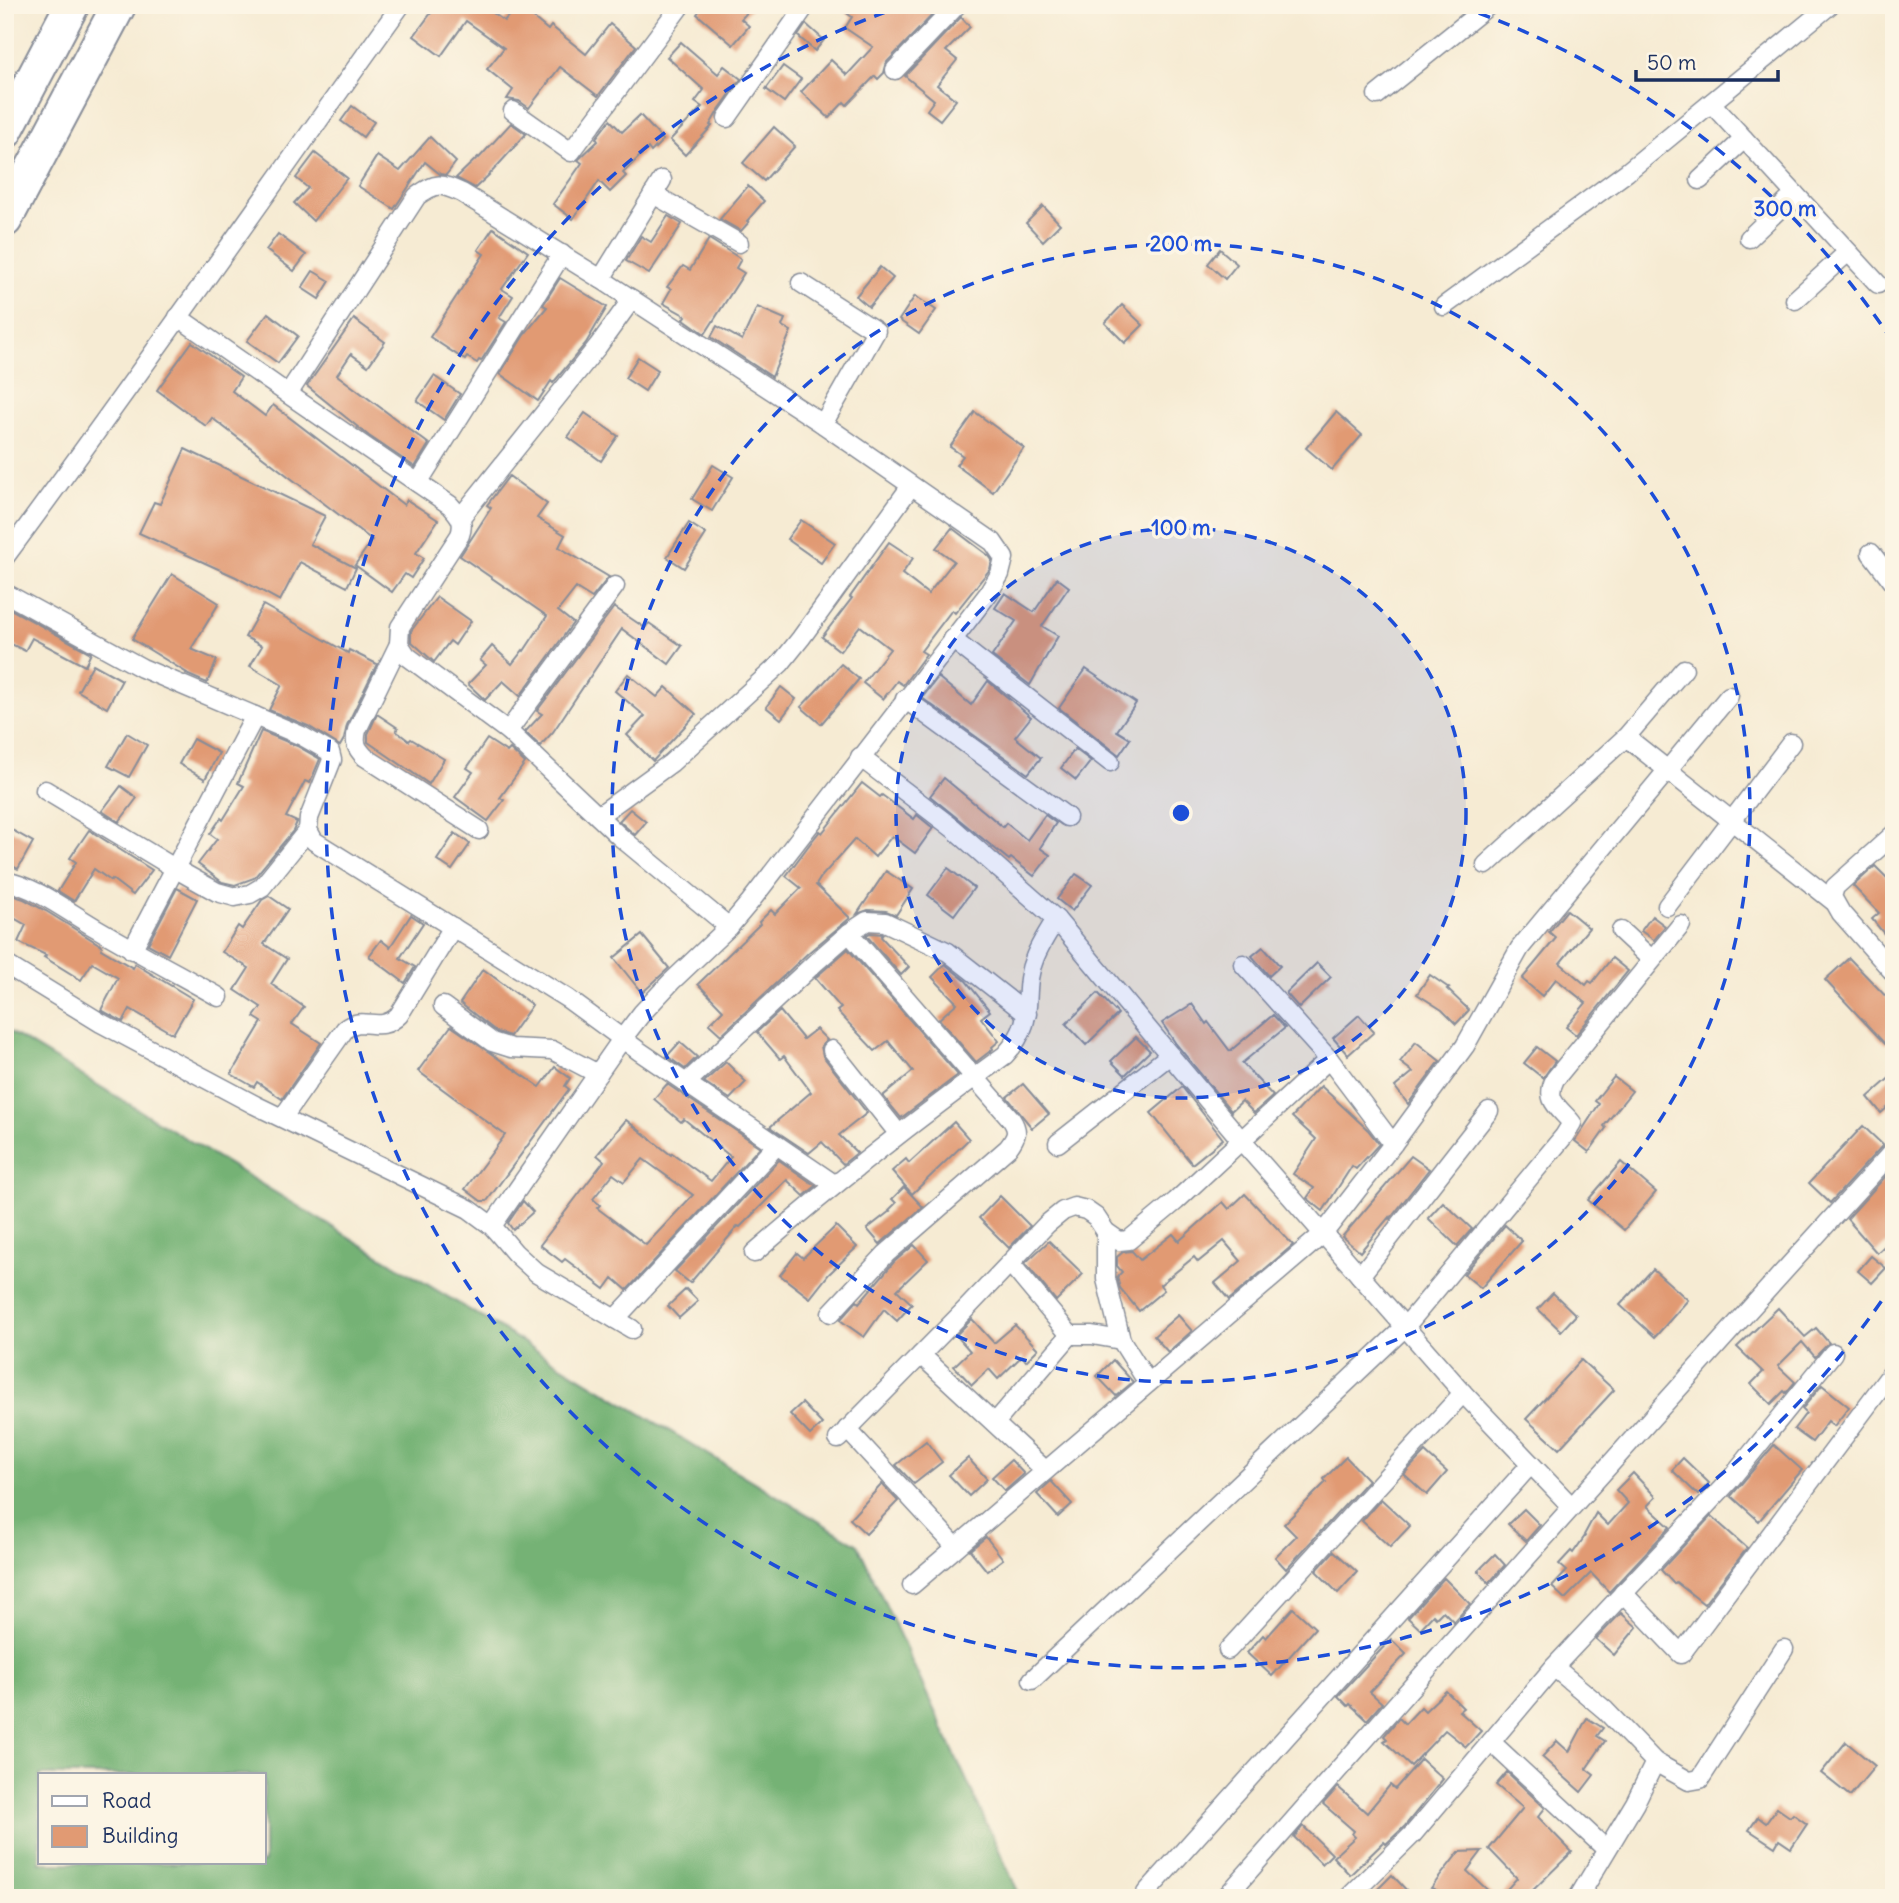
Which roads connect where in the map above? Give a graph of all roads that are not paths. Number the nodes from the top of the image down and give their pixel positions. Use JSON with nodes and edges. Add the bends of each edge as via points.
{"nodes":[{"id":1,"x":72,"y":5,"type":"edge"},
{"id":2,"x":119,"y":5,"type":"edge"},
{"id":3,"x":401,"y":5,"type":"edge"},
{"id":4,"x":681,"y":5,"type":"edge"},
{"id":5,"x":806,"y":5,"type":"edge"},
{"id":6,"x":957,"y":5,"type":"edge"},
{"id":7,"x":1489,"y":5,"type":"edge"},
{"id":8,"x":1830,"y":5,"type":"edge"},
{"id":9,"x":895,"y":70,"type":"dead end"},
{"id":10,"x":1377,"y":95,"type":"dead end"},
{"id":11,"x":1711,"y":103,"type":"junction"},
{"id":12,"x":513,"y":111,"type":"dead end"},
{"id":13,"x":727,"y":118,"type":"dead end"},
{"id":14,"x":5,"y":132,"type":"edge"},
{"id":15,"x":1744,"y":139,"type":"junction"},
{"id":16,"x":1700,"y":180,"type":"dead end"},
{"id":17,"x":1795,"y":194,"type":"junction"},
{"id":18,"x":5,"y":220,"type":"edge"},
{"id":19,"x":1749,"y":238,"type":"dead end"},
{"id":20,"x":739,"y":243,"type":"dead end"},
{"id":21,"x":1848,"y":252,"type":"junction"},
{"id":22,"x":562,"y":254,"type":"junction"},
{"id":23,"x":601,"y":279,"type":"junction"},
{"id":24,"x":802,"y":284,"type":"dead end"},
{"id":25,"x":1878,"y":284,"type":"dead end"},
{"id":26,"x":632,"y":299,"type":"junction"},
{"id":27,"x":1795,"y":300,"type":"dead end"},
{"id":28,"x":1444,"y":306,"type":"dead end"},
{"id":29,"x":178,"y":317,"type":"junction"},
{"id":30,"x":288,"y":394,"type":"junction"},
{"id":31,"x":822,"y":424,"type":"junction"},
{"id":32,"x":418,"y":483,"type":"junction"},
{"id":33,"x":911,"y":486,"type":"junction"},
{"id":34,"x":461,"y":517,"type":"junction"},
{"id":35,"x":1871,"y":553,"type":"dead end"},
{"id":36,"x":5,"y":557,"type":"edge"},
{"id":37,"x":1894,"y":583,"type":"edge"},
{"id":38,"x":615,"y":586,"type":"dead end"},
{"id":39,"x":5,"y":593,"type":"edge"},
{"id":40,"x":952,"y":639,"type":"junction"},
{"id":41,"x":399,"y":644,"type":"junction"},
{"id":42,"x":1684,"y":669,"type":"dead end"},
{"id":43,"x":1729,"y":696,"type":"dead end"},
{"id":44,"x":905,"y":699,"type":"junction"},
{"id":45,"x":255,"y":716,"type":"junction"},
{"id":46,"x":508,"y":731,"type":"junction"},
{"id":47,"x":1626,"y":737,"type":"junction"},
{"id":48,"x":1791,"y":743,"type":"dead end"},
{"id":49,"x":860,"y":757,"type":"junction"},
{"id":50,"x":1110,"y":762,"type":"dead end"},
{"id":51,"x":1668,"y":769,"type":"junction"},
{"id":52,"x":45,"y":790,"type":"dead end"},
{"id":53,"x":598,"y":816,"type":"junction"},
{"id":54,"x":1068,"y":817,"type":"dead end"},
{"id":55,"x":1732,"y":821,"type":"junction"},
{"id":56,"x":308,"y":830,"type":"junction"},
{"id":57,"x":479,"y":830,"type":"dead end"},
{"id":58,"x":1894,"y":834,"type":"edge"},
{"id":59,"x":1486,"y":865,"type":"dead end"},
{"id":60,"x":176,"y":869,"type":"junction"},
{"id":61,"x":5,"y":881,"type":"edge"},
{"id":62,"x":1833,"y":901,"type":"junction"},
{"id":63,"x":1667,"y":906,"type":"dead end"},
{"id":64,"x":1056,"y":919,"type":"junction"},
{"id":65,"x":1681,"y":925,"type":"dead end"},
{"id":66,"x":453,"y":927,"type":"junction"},
{"id":67,"x":729,"y":927,"type":"junction"},
{"id":68,"x":1621,"y":931,"type":"dead end"},
{"id":69,"x":849,"y":933,"type":"junction"},
{"id":70,"x":132,"y":950,"type":"junction"},
{"id":71,"x":1651,"y":959,"type":"junction"},
{"id":72,"x":5,"y":964,"type":"edge"},
{"id":73,"x":1243,"y":964,"type":"dead end"},
{"id":74,"x":1894,"y":974,"type":"edge"},
{"id":75,"x":219,"y":997,"type":"dead end"},
{"id":76,"x":443,"y":1006,"type":"dead end"},
{"id":77,"x":1027,"y":1014,"type":"junction"},
{"id":78,"x":622,"y":1039,"type":"junction"},
{"id":79,"x":832,"y":1050,"type":"dead end"},
{"id":80,"x":1170,"y":1055,"type":"junction"},
{"id":81,"x":1329,"y":1059,"type":"junction"},
{"id":82,"x":598,"y":1074,"type":"junction"},
{"id":83,"x":974,"y":1077,"type":"junction"},
{"id":84,"x":686,"y":1083,"type":"junction"},
{"id":85,"x":1489,"y":1111,"type":"dead end"},
{"id":86,"x":283,"y":1117,"type":"junction"},
{"id":87,"x":898,"y":1133,"type":"junction"},
{"id":88,"x":1241,"y":1140,"type":"junction"},
{"id":89,"x":1058,"y":1143,"type":"dead end"},
{"id":90,"x":1393,"y":1144,"type":"junction"},
{"id":91,"x":777,"y":1145,"type":"junction"},
{"id":92,"x":1894,"y":1150,"type":"edge"},
{"id":93,"x":834,"y":1184,"type":"junction"},
{"id":94,"x":492,"y":1226,"type":"junction"},
{"id":95,"x":1106,"y":1232,"type":"junction"},
{"id":96,"x":1323,"y":1234,"type":"junction"},
{"id":97,"x":754,"y":1253,"type":"dead end"},
{"id":98,"x":1010,"y":1263,"type":"junction"},
{"id":99,"x":1360,"y":1276,"type":"junction"},
{"id":100,"x":831,"y":1313,"type":"dead end"},
{"id":101,"x":615,"y":1319,"type":"junction"},
{"id":102,"x":1405,"y":1327,"type":"junction"},
{"id":103,"x":632,"y":1329,"type":"dead end"},
{"id":104,"x":1070,"y":1335,"type":"junction"},
{"id":105,"x":1121,"y":1340,"type":"junction"},
{"id":106,"x":1833,"y":1353,"type":"dead end"},
{"id":107,"x":922,"y":1355,"type":"junction"},
{"id":108,"x":1894,"y":1370,"type":"edge"},
{"id":109,"x":1148,"y":1382,"type":"junction"},
{"id":110,"x":1463,"y":1392,"type":"junction"},
{"id":111,"x":995,"y":1423,"type":"junction"},
{"id":112,"x":1531,"y":1464,"type":"junction"},
{"id":113,"x":1045,"y":1470,"type":"junction"},
{"id":114,"x":1571,"y":1506,"type":"junction"},
{"id":115,"x":956,"y":1547,"type":"junction"},
{"id":116,"x":912,"y":1585,"type":"dead end"},
{"id":117,"x":1623,"y":1593,"type":"junction"},
{"id":118,"x":1784,"y":1649,"type":"dead end"},
{"id":119,"x":1228,"y":1650,"type":"dead end"},
{"id":120,"x":1554,"y":1667,"type":"junction"},
{"id":121,"x":1032,"y":1680,"type":"dead end"},
{"id":122,"x":1491,"y":1742,"type":"junction"},
{"id":123,"x":1655,"y":1762,"type":"junction"},
{"id":124,"x":1606,"y":1849,"type":"junction"},
{"id":125,"x":1146,"y":1893,"type":"dead end"},
{"id":126,"x":1234,"y":1894,"type":"edge"},
{"id":127,"x":1348,"y":1898,"type":"edge"},
{"id":128,"x":1578,"y":1898,"type":"edge"}],
"edges":[{"from":1,"to":14,"type":"highway"},
{"from":2,"to":18,"type":"highway"},
{"from":3,"to":29,"type":"street"},
{"from":4,"to":12,"type":"street","via":[[571,152]]},
{"from":5,"to":13,"type":"street"},
{"from":6,"to":9,"type":"street"},
{"from":7,"to":10,"type":"street"},
{"from":8,"to":11,"type":"street"},
{"from":11,"to":15,"type":"street"},
{"from":11,"to":28,"type":"street","via":[[1627,172]]},
{"from":15,"to":16,"type":"street"},
{"from":15,"to":17,"type":"street"},
{"from":17,"to":19,"type":"street"},
{"from":17,"to":21,"type":"street"},
{"from":20,"to":23,"type":"street","via":[[657,187]]},
{"from":21,"to":25,"type":"street"},
{"from":21,"to":27,"type":"street"},
{"from":22,"to":23,"type":"street"},
{"from":22,"to":30,"type":"street","via":[[462,193],[433,185],[417,196]]},
{"from":22,"to":32,"type":"street"},
{"from":23,"to":26,"type":"street"},
{"from":24,"to":31,"type":"street","via":[[876,331]]},
{"from":26,"to":31,"type":"street"},
{"from":26,"to":34,"type":"street"},
{"from":29,"to":30,"type":"street"},
{"from":29,"to":36,"type":"street"},
{"from":30,"to":32,"type":"street"},
{"from":31,"to":33,"type":"street"},
{"from":32,"to":34,"type":"street"},
{"from":33,"to":40,"type":"street","via":[[993,542],[1004,558],[988,594]]},
{"from":33,"to":53,"type":"street","via":[[780,663],[671,763]]},
{"from":34,"to":41,"type":"street","via":[[460,536],[400,627]]},
{"from":35,"to":37,"type":"street"},
{"from":38,"to":46,"type":"street"},
{"from":39,"to":45,"type":"street","via":[[142,668]]},
{"from":40,"to":44,"type":"street"},
{"from":40,"to":50,"type":"street"},
{"from":41,"to":46,"type":"street","via":[[407,656]]},
{"from":41,"to":57,"type":"street","via":[[357,730],[357,749]]},
{"from":42,"to":47,"type":"street"},
{"from":43,"to":51,"type":"street"},
{"from":44,"to":49,"type":"street"},
{"from":44,"to":54,"type":"street"},
{"from":45,"to":56,"type":"street","via":[[330,752],[332,760]]},
{"from":45,"to":60,"type":"street"},
{"from":46,"to":53,"type":"street"},
{"from":47,"to":51,"type":"street"},
{"from":47,"to":59,"type":"street"},
{"from":48,"to":55,"type":"street"},
{"from":49,"to":64,"type":"street","via":[[954,830]]},
{"from":49,"to":67,"type":"street"},
{"from":51,"to":55,"type":"street"},
{"from":51,"to":90,"type":"street","via":[[1520,948],[1465,1045]]},
{"from":52,"to":60,"type":"street"},
{"from":53,"to":67,"type":"street"},
{"from":55,"to":62,"type":"street"},
{"from":55,"to":63,"type":"street"},
{"from":56,"to":60,"type":"street","via":[[270,879],[250,894],[235,897],[218,892]]},
{"from":56,"to":66,"type":"street","via":[[314,841]]},
{"from":58,"to":62,"type":"street","via":[[1835,887]]},
{"from":60,"to":70,"type":"street"},
{"from":61,"to":70,"type":"street","via":[[36,893]]},
{"from":62,"to":74,"type":"street"},
{"from":64,"to":77,"type":"street","via":[[1034,958]]},
{"from":64,"to":80,"type":"street"},
{"from":65,"to":71,"type":"street"},
{"from":66,"to":78,"type":"street","via":[[568,999]]},
{"from":66,"to":86,"type":"street","via":[[399,1016],[385,1025],[361,1022],[345,1029]]},
{"from":67,"to":78,"type":"street","via":[[671,982]]},
{"from":68,"to":71,"type":"street"},
{"from":69,"to":77,"type":"street","via":[[867,921],[886,922],[919,936],[948,952]]},
{"from":69,"to":83,"type":"street"},
{"from":69,"to":84,"type":"street"},
{"from":70,"to":75,"type":"street"},
{"from":71,"to":102,"type":"street","via":[[1555,1079],[1550,1093],[1553,1101],[1572,1123],[1564,1136]]},
{"from":72,"to":86,"type":"street","via":[[101,1023]]},
{"from":73,"to":81,"type":"street"},
{"from":76,"to":82,"type":"street","via":[[492,1042],[552,1050]]},
{"from":77,"to":83,"type":"street","via":[[1017,1042]]},
{"from":78,"to":82,"type":"street"},
{"from":78,"to":84,"type":"street"},
{"from":79,"to":87,"type":"street"},
{"from":80,"to":88,"type":"street"},
{"from":80,"to":89,"type":"street"},
{"from":81,"to":88,"type":"street"},
{"from":81,"to":90,"type":"street"},
{"from":82,"to":94,"type":"street"},
{"from":83,"to":87,"type":"street"},
{"from":83,"to":100,"type":"street","via":[[1018,1128],[1016,1137],[886,1254]]},
{"from":84,"to":91,"type":"street"},
{"from":85,"to":99,"type":"street"},
{"from":86,"to":94,"type":"street","via":[[469,1209]]},
{"from":87,"to":93,"type":"street"},
{"from":88,"to":95,"type":"street","via":[[1129,1240],[1119,1241]]},
{"from":88,"to":96,"type":"street"},
{"from":90,"to":96,"type":"street"},
{"from":91,"to":93,"type":"street"},
{"from":91,"to":101,"type":"street"},
{"from":92,"to":114,"type":"street"},
{"from":93,"to":97,"type":"street"},
{"from":94,"to":101,"type":"street","via":[[537,1272]]},
{"from":95,"to":98,"type":"street","via":[[1096,1217],[1074,1207],[1046,1224]]},
{"from":95,"to":105,"type":"street","via":[[1106,1279]]},
{"from":96,"to":99,"type":"street"},
{"from":96,"to":109,"type":"street"},
{"from":98,"to":104,"type":"street"},
{"from":98,"to":107,"type":"street"},
{"from":99,"to":102,"type":"street"},
{"from":101,"to":103,"type":"street"},
{"from":102,"to":110,"type":"street"},
{"from":102,"to":121,"type":"street"},
{"from":104,"to":105,"type":"street"},
{"from":104,"to":111,"type":"street"},
{"from":105,"to":109,"type":"street"},
{"from":106,"to":117,"type":"street","via":[[1729,1481]]},
{"from":107,"to":111,"type":"street"},
{"from":107,"to":115,"type":"street","via":[[843,1434]]},
{"from":108,"to":117,"type":"street","via":[[1681,1654]]},
{"from":109,"to":113,"type":"street"},
{"from":110,"to":112,"type":"street"},
{"from":110,"to":119,"type":"street"},
{"from":111,"to":113,"type":"street"},
{"from":112,"to":114,"type":"street"},
{"from":112,"to":125,"type":"street"},
{"from":113,"to":115,"type":"street"},
{"from":114,"to":126,"type":"street"},
{"from":115,"to":116,"type":"street"},
{"from":117,"to":120,"type":"street"},
{"from":118,"to":123,"type":"street","via":[[1700,1779],[1689,1781]]},
{"from":120,"to":122,"type":"street"},
{"from":120,"to":123,"type":"street","via":[[1605,1710]]},
{"from":122,"to":124,"type":"street"},
{"from":122,"to":127,"type":"street","via":[[1413,1834]]},
{"from":123,"to":124,"type":"street","via":[[1636,1803]]},
{"from":124,"to":128,"type":"street"}]}
